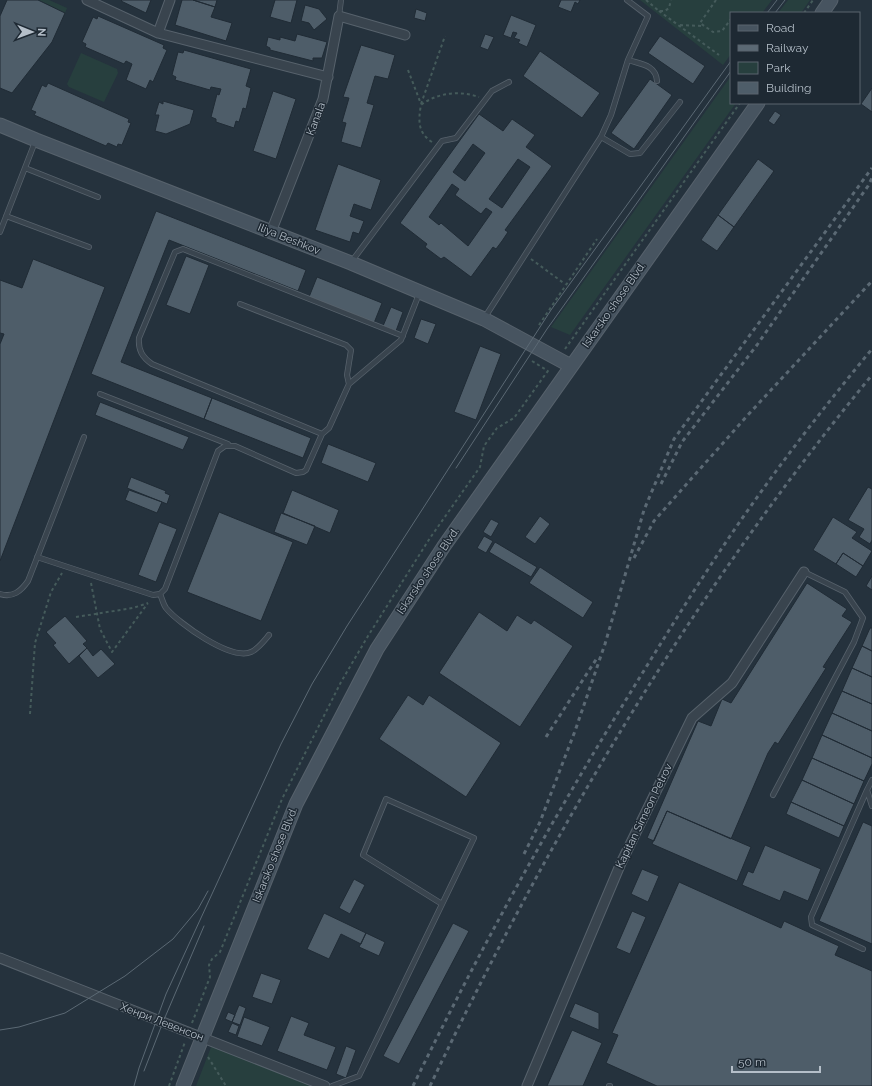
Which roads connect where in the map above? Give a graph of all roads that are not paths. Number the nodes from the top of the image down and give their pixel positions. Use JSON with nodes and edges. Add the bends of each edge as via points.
{"nodes":[{"id":1,"x":87,"y":0,"type":"edge"},
{"id":2,"x":170,"y":0,"type":"edge"},
{"id":3,"x":341,"y":0,"type":"edge"},
{"id":4,"x":627,"y":0,"type":"edge"},
{"id":5,"x":831,"y":0,"type":"edge"},
{"id":6,"x":823,"y":12,"type":"edge"},
{"id":7,"x":339,"y":16,"type":"junction"},
{"id":8,"x":158,"y":33,"type":"junction"},
{"id":9,"x":405,"y":35,"type":"dead end"},
{"id":10,"x":628,"y":60,"type":"junction"},
{"id":11,"x":328,"y":77,"type":"junction"},
{"id":12,"x":657,"y":81,"type":"dead end"},
{"id":13,"x":509,"y":82,"type":"dead end"},
{"id":14,"x":680,"y":102,"type":"dead end"},
{"id":15,"x":757,"y":104,"type":"edge"},
{"id":16,"x":0,"y":125,"type":"edge"},
{"id":17,"x":601,"y":137,"type":"junction"},
{"id":18,"x":36,"y":140,"type":"junction"},
{"id":19,"x":25,"y":168,"type":"junction"},
{"id":20,"x":98,"y":197,"type":"dead end"},
{"id":21,"x":6,"y":216,"type":"junction"},
{"id":22,"x":0,"y":232,"type":"edge"},
{"id":23,"x":271,"y":232,"type":"junction"},
{"id":24,"x":89,"y":247,"type":"dead end"},
{"id":25,"x":351,"y":263,"type":"junction"},
{"id":26,"x":420,"y":292,"type":"junction"},
{"id":27,"x":240,"y":304,"type":"dead end"},
{"id":28,"x":484,"y":319,"type":"junction"},
{"id":29,"x":403,"y":336,"type":"junction"},
{"id":30,"x":571,"y":366,"type":"junction"},
{"id":31,"x":349,"y":384,"type":"junction"},
{"id":32,"x":100,"y":394,"type":"dead end"},
{"id":33,"x":322,"y":434,"type":"junction"},
{"id":34,"x":84,"y":437,"type":"dead end"},
{"id":35,"x":230,"y":445,"type":"junction"},
{"id":36,"x":37,"y":557,"type":"junction"},
{"id":37,"x":804,"y":572,"type":"joint"},
{"id":38,"x":0,"y":594,"type":"edge"},
{"id":39,"x":160,"y":594,"type":"junction"},
{"id":40,"x":269,"y":635,"type":"dead end"},
{"id":41,"x":872,"y":780,"type":"edge"},
{"id":42,"x":867,"y":790,"type":"junction"},
{"id":43,"x":773,"y":795,"type":"dead end"},
{"id":44,"x":872,"y":806,"type":"edge"},
{"id":45,"x":442,"y":904,"type":"junction"},
{"id":46,"x":863,"y":949,"type":"dead end"},
{"id":47,"x":0,"y":958,"type":"edge"},
{"id":48,"x":202,"y":1037,"type":"junction"},
{"id":49,"x":183,"y":1086,"type":"edge"},
{"id":50,"x":325,"y":1086,"type":"edge"},
{"id":51,"x":332,"y":1086,"type":"edge"},
{"id":52,"x":526,"y":1086,"type":"edge"}],
"edges":[{"from":1,"to":8,"type":"street"},
{"from":2,"to":8,"type":"street"},
{"from":3,"to":7,"type":"lane","name":"Kanala"},
{"from":4,"to":10,"type":"lane","via":[[648,16]]},
{"from":5,"to":6,"type":"main road"},
{"from":7,"to":9,"type":"street"},
{"from":7,"to":11,"type":"street","name":"Kanala"},
{"from":8,"to":11,"type":"street"},
{"from":10,"to":12,"type":"lane","via":[[650,67],[656,74]]},
{"from":10,"to":17,"type":"lane"},
{"from":11,"to":23,"type":"street","name":"Kanala","via":[[323,99]]},
{"from":13,"to":25,"type":"lane","via":[[492,91],[456,138],[442,141]]},
{"from":14,"to":17,"type":"lane","via":[[640,153],[630,154]]},
{"from":15,"to":30,"type":"main road","name":"Iskarsko shose Blvd."},
{"from":16,"to":18,"type":"main road","name":"Iliya Beshkov"},
{"from":17,"to":28,"type":"lane"},
{"from":18,"to":19,"type":"lane"},
{"from":18,"to":23,"type":"main road","name":"Iliya Beshkov"},
{"from":19,"to":20,"type":"lane"},
{"from":19,"to":21,"type":"lane"},
{"from":21,"to":22,"type":"lane"},
{"from":21,"to":24,"type":"lane"},
{"from":23,"to":25,"type":"main road","name":"Iliya Beshkov"},
{"from":25,"to":26,"type":"main road","name":"Iliya Beshkov"},
{"from":26,"to":28,"type":"main road","name":"Iliya Beshkov"},
{"from":26,"to":29,"type":"lane"},
{"from":27,"to":31,"type":"lane","via":[[346,345],[350,350],[347,375]]},
{"from":28,"to":30,"type":"main road","name":"Iliya Beshkov"},
{"from":29,"to":31,"type":"lane"},
{"from":29,"to":33,"type":"lane","via":[[183,249],[175,252],[140,338],[139,345],[145,358],[152,364]]},
{"from":30,"to":48,"type":"main road","name":"Iskarsko shose Blvd.","via":[[444,546],[377,649],[296,804]]},
{"from":31,"to":33,"type":"lane","via":[[329,428]]},
{"from":32,"to":35,"type":"lane"},
{"from":33,"to":35,"type":"lane","via":[[306,470],[300,474]]},
{"from":34,"to":36,"type":"lane"},
{"from":35,"to":39,"type":"lane","via":[[218,451],[165,589]]},
{"from":36,"to":38,"type":"lane","via":[[23,588],[10,595]]},
{"from":36,"to":39,"type":"lane","via":[[153,595]]},
{"from":37,"to":43,"type":"lane","via":[[845,592],[863,618],[854,642]]},
{"from":37,"to":52,"type":"street","name":"Kapitan Simeon Petrov","via":[[732,683],[692,718],[621,863]]},
{"from":39,"to":40,"type":"lane","via":[[166,607],[184,625],[220,647],[240,653],[251,652]]},
{"from":41,"to":42,"type":"lane"},
{"from":42,"to":44,"type":"lane"},
{"from":42,"to":46,"type":"lane","via":[[810,922],[812,926]]},
{"from":45,"to":45,"type":"lane","via":[[474,838],[386,799],[363,855]]},
{"from":45,"to":51,"type":"lane","via":[[359,1076]]},
{"from":47,"to":48,"type":"street","name":"Хенри Левенсон"},
{"from":48,"to":49,"type":"main road","name":"Iskarsko shose Blvd."},
{"from":48,"to":50,"type":"street","name":"Хенри Левенсон"}]}
